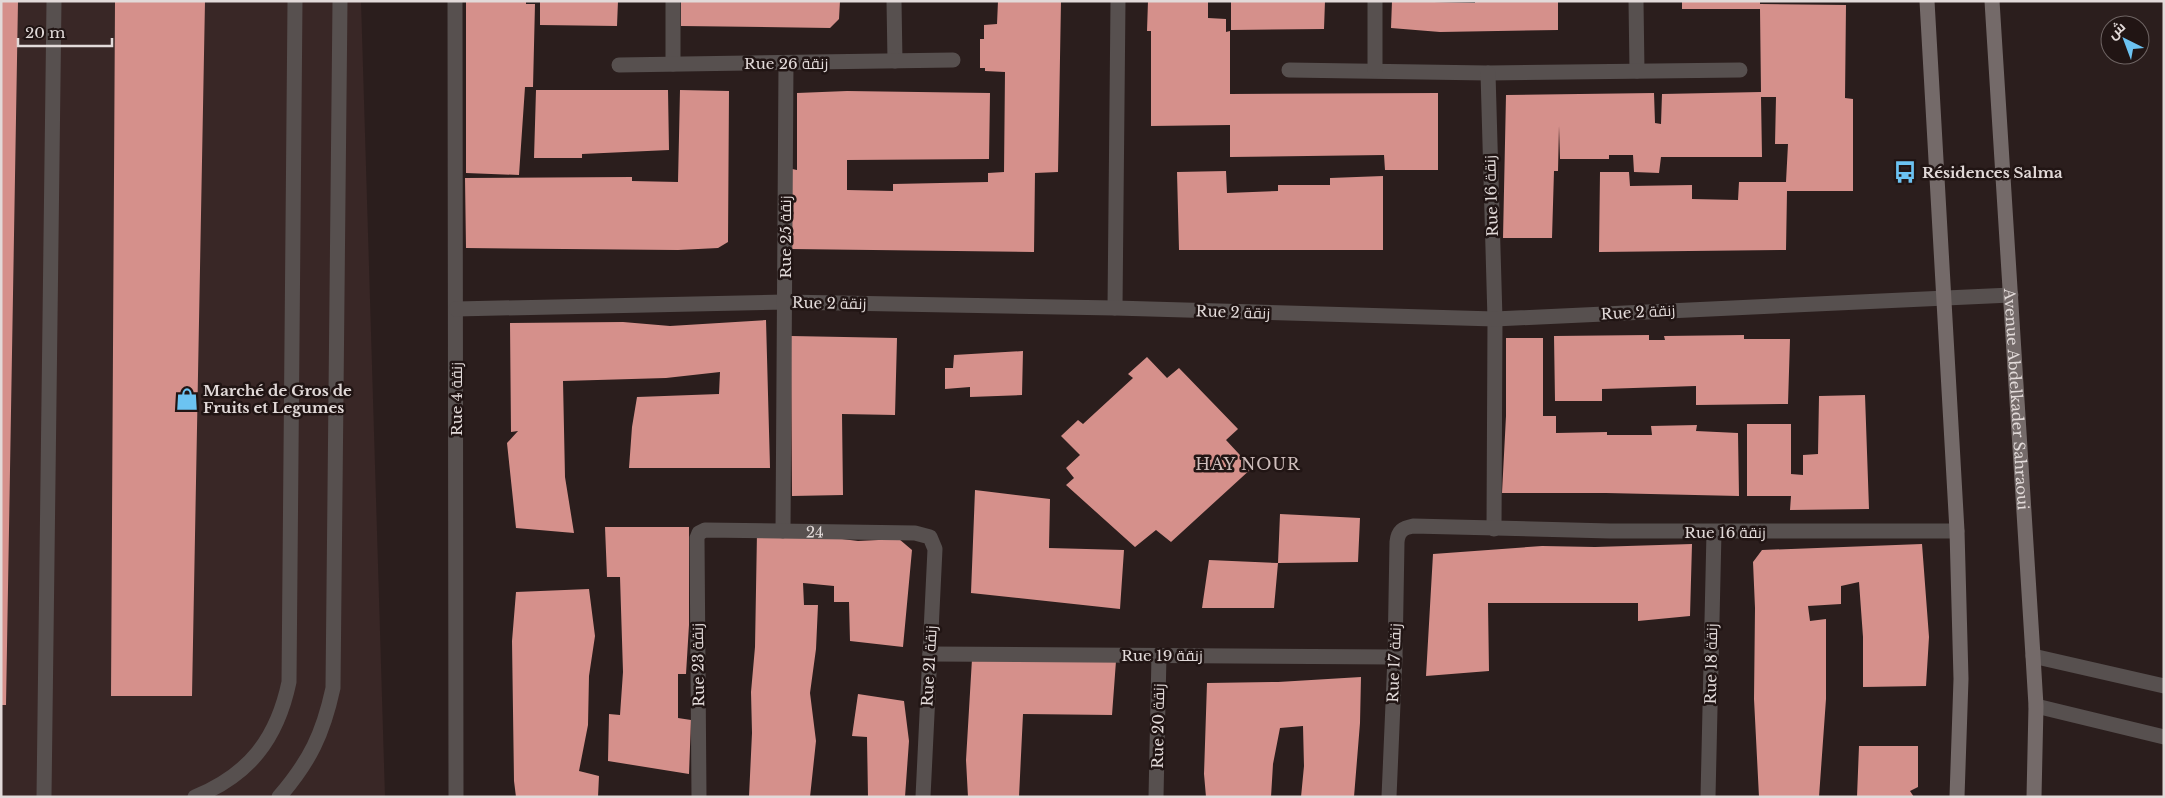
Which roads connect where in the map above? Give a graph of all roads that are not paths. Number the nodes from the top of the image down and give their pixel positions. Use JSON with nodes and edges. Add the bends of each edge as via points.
{"nodes":[{"id":1,"x":54,"y":1,"type":"edge"},
{"id":2,"x":295,"y":1,"type":"edge"},
{"id":3,"x":340,"y":1,"type":"edge"},
{"id":4,"x":455,"y":1,"type":"edge"},
{"id":5,"x":673,"y":1,"type":"edge"},
{"id":6,"x":894,"y":1,"type":"edge"},
{"id":7,"x":1118,"y":1,"type":"edge"},
{"id":8,"x":1375,"y":1,"type":"edge"},
{"id":9,"x":1636,"y":1,"type":"edge"},
{"id":10,"x":1928,"y":1,"type":"edge"},
{"id":11,"x":1992,"y":1,"type":"edge"},
{"id":12,"x":953,"y":60,"type":"dead end"},
{"id":13,"x":895,"y":61,"type":"junction"},
{"id":14,"x":786,"y":63,"type":"junction"},
{"id":15,"x":673,"y":64,"type":"junction"},
{"id":16,"x":619,"y":65,"type":"dead end"},
{"id":17,"x":1289,"y":70,"type":"dead end"},
{"id":18,"x":1375,"y":70,"type":"junction"},
{"id":19,"x":1740,"y":70,"type":"dead end"},
{"id":20,"x":1637,"y":71,"type":"junction"},
{"id":21,"x":1488,"y":73,"type":"junction"},
{"id":22,"x":2011,"y":295,"type":"junction"},
{"id":23,"x":1943,"y":297,"type":"junction"},
{"id":24,"x":784,"y":302,"type":"junction"},
{"id":25,"x":1115,"y":308,"type":"junction"},
{"id":26,"x":456,"y":310,"type":"junction"},
{"id":27,"x":1495,"y":319,"type":"junction"},
{"id":28,"x":1494,"y":529,"type":"junction"},
{"id":29,"x":783,"y":531,"type":"junction"},
{"id":30,"x":1401,"y":531,"type":"joint"},
{"id":31,"x":1957,"y":531,"type":"junction"},
{"id":32,"x":1714,"y":532,"type":"junction"},
{"id":33,"x":699,"y":533,"type":"joint"},
{"id":34,"x":930,"y":536,"type":"joint"},
{"id":35,"x":930,"y":654,"type":"junction"},
{"id":36,"x":1159,"y":655,"type":"junction"},
{"id":37,"x":1395,"y":656,"type":"junction"},
{"id":38,"x":2033,"y":656,"type":"junction"},
{"id":39,"x":2164,"y":686,"type":"edge"},
{"id":40,"x":2036,"y":706,"type":"junction"},
{"id":41,"x":2164,"y":737,"type":"edge"},
{"id":42,"x":44,"y":797,"type":"edge"},
{"id":43,"x":195,"y":797,"type":"edge"},
{"id":44,"x":279,"y":797,"type":"edge"},
{"id":45,"x":456,"y":797,"type":"edge"},
{"id":46,"x":699,"y":797,"type":"edge"},
{"id":47,"x":923,"y":797,"type":"edge"},
{"id":48,"x":1156,"y":797,"type":"edge"},
{"id":49,"x":1389,"y":797,"type":"edge"},
{"id":50,"x":1708,"y":797,"type":"edge"},
{"id":51,"x":1957,"y":797,"type":"edge"},
{"id":52,"x":2034,"y":797,"type":"edge"}],
"edges":[{"from":1,"to":42,"type":"street"},
{"from":2,"to":43,"type":"street","via":[[289,682],[276,727],[263,746],[232,778]]},
{"from":3,"to":44,"type":"street","via":[[333,688],[327,718],[315,746]]},
{"from":4,"to":26,"type":"street","name":"Rue 4 زنقة"},
{"from":5,"to":15,"type":"street"},
{"from":6,"to":13,"type":"street"},
{"from":7,"to":25,"type":"street"},
{"from":8,"to":18,"type":"street"},
{"from":9,"to":20,"type":"street"},
{"from":10,"to":23,"type":"main road"},
{"from":11,"to":22,"type":"main road","name":"Avenue Abdelkader Sahraoui"},
{"from":12,"to":13,"type":"street","name":"Rue 26 زنقة"},
{"from":13,"to":14,"type":"street","name":"Rue 26 زنقة"},
{"from":14,"to":15,"type":"street","name":"Rue 26 زنقة"},
{"from":14,"to":24,"type":"street","name":"Rue 25 زنقة"},
{"from":15,"to":16,"type":"street","name":"Rue 26 زنقة"},
{"from":17,"to":18,"type":"street"},
{"from":18,"to":21,"type":"street"},
{"from":19,"to":20,"type":"street"},
{"from":20,"to":21,"type":"street"},
{"from":21,"to":27,"type":"street","name":"Rue 16 زنقة"},
{"from":22,"to":23,"type":"street","name":"Rue 2 زنقة"},
{"from":22,"to":38,"type":"main road","name":"Avenue Abdelkader Sahraoui"},
{"from":23,"to":27,"type":"street","name":"Rue 2 زنقة"},
{"from":23,"to":31,"type":"main road"},
{"from":24,"to":25,"type":"street","name":"Rue 2 زنقة"},
{"from":24,"to":26,"type":"street","name":"Rue 2 زنقة"},
{"from":24,"to":29,"type":"street","name":"Rue 25 زنقة"},
{"from":25,"to":27,"type":"street","name":"Rue 2 زنقة"},
{"from":26,"to":45,"type":"street","name":"Rue 4 زنقة"},
{"from":27,"to":28,"type":"street","name":"Rue 16 زنقة"},
{"from":28,"to":30,"type":"street","name":"Rue 16 زنقة","via":[[1413,526]]},
{"from":28,"to":32,"type":"street","name":"Rue 16 زنقة"},
{"from":29,"to":33,"type":"street","name":"24","via":[[705,530]]},
{"from":29,"to":34,"type":"street","name":"24"},
{"from":30,"to":37,"type":"street","name":"Rue 17 زنقة","via":[[1397,542]]},
{"from":31,"to":32,"type":"street","name":"Rue 16 زنقة"},
{"from":31,"to":51,"type":"main road","via":[[1961,679]]},
{"from":32,"to":50,"type":"street","name":"Rue 18 زنقة"},
{"from":33,"to":46,"type":"street","name":"Rue 23 زنقة"},
{"from":34,"to":35,"type":"street","name":"Rue 21 زنقة","via":[[935,549]]},
{"from":35,"to":36,"type":"street","name":"Rue 19 زنقة"},
{"from":35,"to":47,"type":"street","name":"Rue 21 زنقة"},
{"from":36,"to":37,"type":"street","name":"Rue 19 زنقة"},
{"from":36,"to":48,"type":"street","name":"Rue 20 زنقة"},
{"from":37,"to":49,"type":"street","name":"Rue 17 زنقة"},
{"from":38,"to":39,"type":"street"},
{"from":38,"to":40,"type":"main road","name":"Avenue Abdelkader Sahraoui"},
{"from":40,"to":41,"type":"street"},
{"from":40,"to":52,"type":"main road","name":"Avenue Abdelkader Sahraoui"}]}
